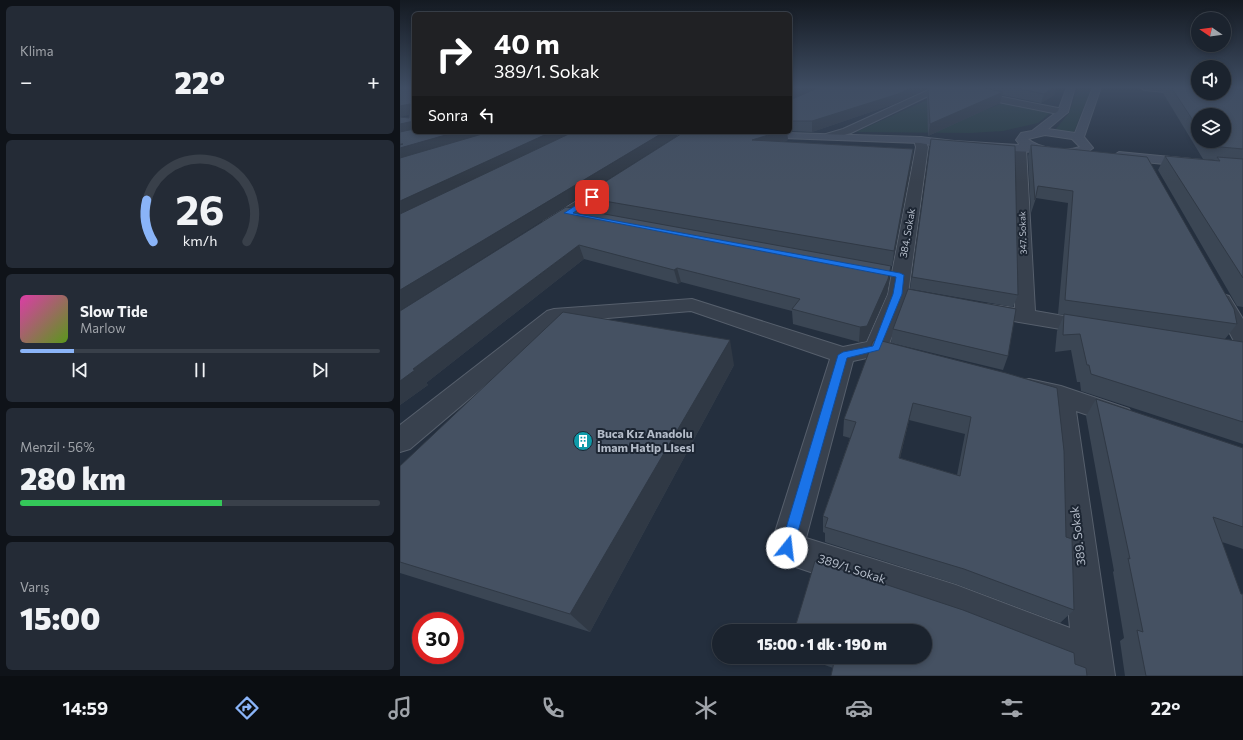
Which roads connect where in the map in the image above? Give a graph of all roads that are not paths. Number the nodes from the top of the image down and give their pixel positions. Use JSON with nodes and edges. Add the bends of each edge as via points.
{"nodes":[{"id":1,"x":876,"y":119,"type":"edge"},
{"id":2,"x":1054,"y":119,"type":"edge"},
{"id":3,"x":1088,"y":119,"type":"edge"},
{"id":4,"x":1037,"y":132,"type":"junction"},
{"id":5,"x":689,"y":134,"type":"edge"},
{"id":6,"x":746,"y":134,"type":"edge"},
{"id":7,"x":830,"y":136,"type":"junction"},
{"id":8,"x":676,"y":139,"type":"edge"},
{"id":9,"x":920,"y":140,"type":"junction"},
{"id":10,"x":1019,"y":141,"type":"junction"},
{"id":11,"x":1080,"y":144,"type":"junction"},
{"id":12,"x":1144,"y":158,"type":"junction"},
{"id":13,"x":1243,"y":168,"type":"edge"},
{"id":14,"x":620,"y":179,"type":"edge"},
{"id":15,"x":1156,"y":179,"type":"edge"},
{"id":16,"x":567,"y":213,"type":"junction"},
{"id":17,"x":590,"y":218,"type":"edge"},
{"id":18,"x":540,"y":231,"type":"edge"},
{"id":19,"x":1213,"y":283,"type":"edge"},
{"id":20,"x":965,"y":306,"type":"edge"},
{"id":21,"x":1026,"y":317,"type":"junction"},
{"id":22,"x":1111,"y":331,"type":"edge"},
{"id":23,"x":1238,"y":346,"type":"edge"},
{"id":24,"x":876,"y":348,"type":"junction"},
{"id":25,"x":843,"y":355,"type":"junction"},
{"id":26,"x":915,"y":358,"type":"edge"},
{"id":27,"x":1007,"y":382,"type":"edge"},
{"id":28,"x":1061,"y":396,"type":"junction"},
{"id":29,"x":1137,"y":422,"type":"edge"},
{"id":30,"x":400,"y":441,"type":"edge"},
{"id":31,"x":1094,"y":666,"type":"edge"}],
"edges":[{"from":1,"to":7,"type":"street"},
{"from":2,"to":4,"type":"main road"},
{"from":3,"to":11,"type":"main road"},
{"from":4,"to":10,"type":"main road"},
{"from":4,"to":11,"type":"main road","via":[[1054,133]]},
{"from":5,"to":8,"type":"street"},
{"from":6,"to":7,"type":"main road"},
{"from":7,"to":9,"type":"main road"},
{"from":9,"to":10,"type":"main road"},
{"from":9,"to":10,"type":"main road","via":[[954,145]]},
{"from":9,"to":24,"type":"street","name":"384. Sokak","via":[[922,147],[899,284]]},
{"from":10,"to":11,"type":"main road"},
{"from":10,"to":21,"type":"street","name":"347. Sokak"},
{"from":11,"to":12,"type":"main road"},
{"from":12,"to":13,"type":"main road"},
{"from":12,"to":15,"type":"street"},
{"from":14,"to":16,"type":"street"},
{"from":16,"to":17,"type":"street"},
{"from":16,"to":18,"type":"street"},
{"from":19,"to":23,"type":"street"},
{"from":20,"to":21,"type":"street"},
{"from":21,"to":22,"type":"street"},
{"from":24,"to":25,"type":"street"},
{"from":24,"to":26,"type":"street"},
{"from":25,"to":30,"type":"street","via":[[692,305],[554,316]]},
{"from":25,"to":31,"type":"street","name":"389/1. Sokak","via":[[787,548],[956,603]]},
{"from":27,"to":28,"type":"street"},
{"from":28,"to":29,"type":"street"},
{"from":28,"to":31,"type":"street","name":"389. Sokak"}]}
